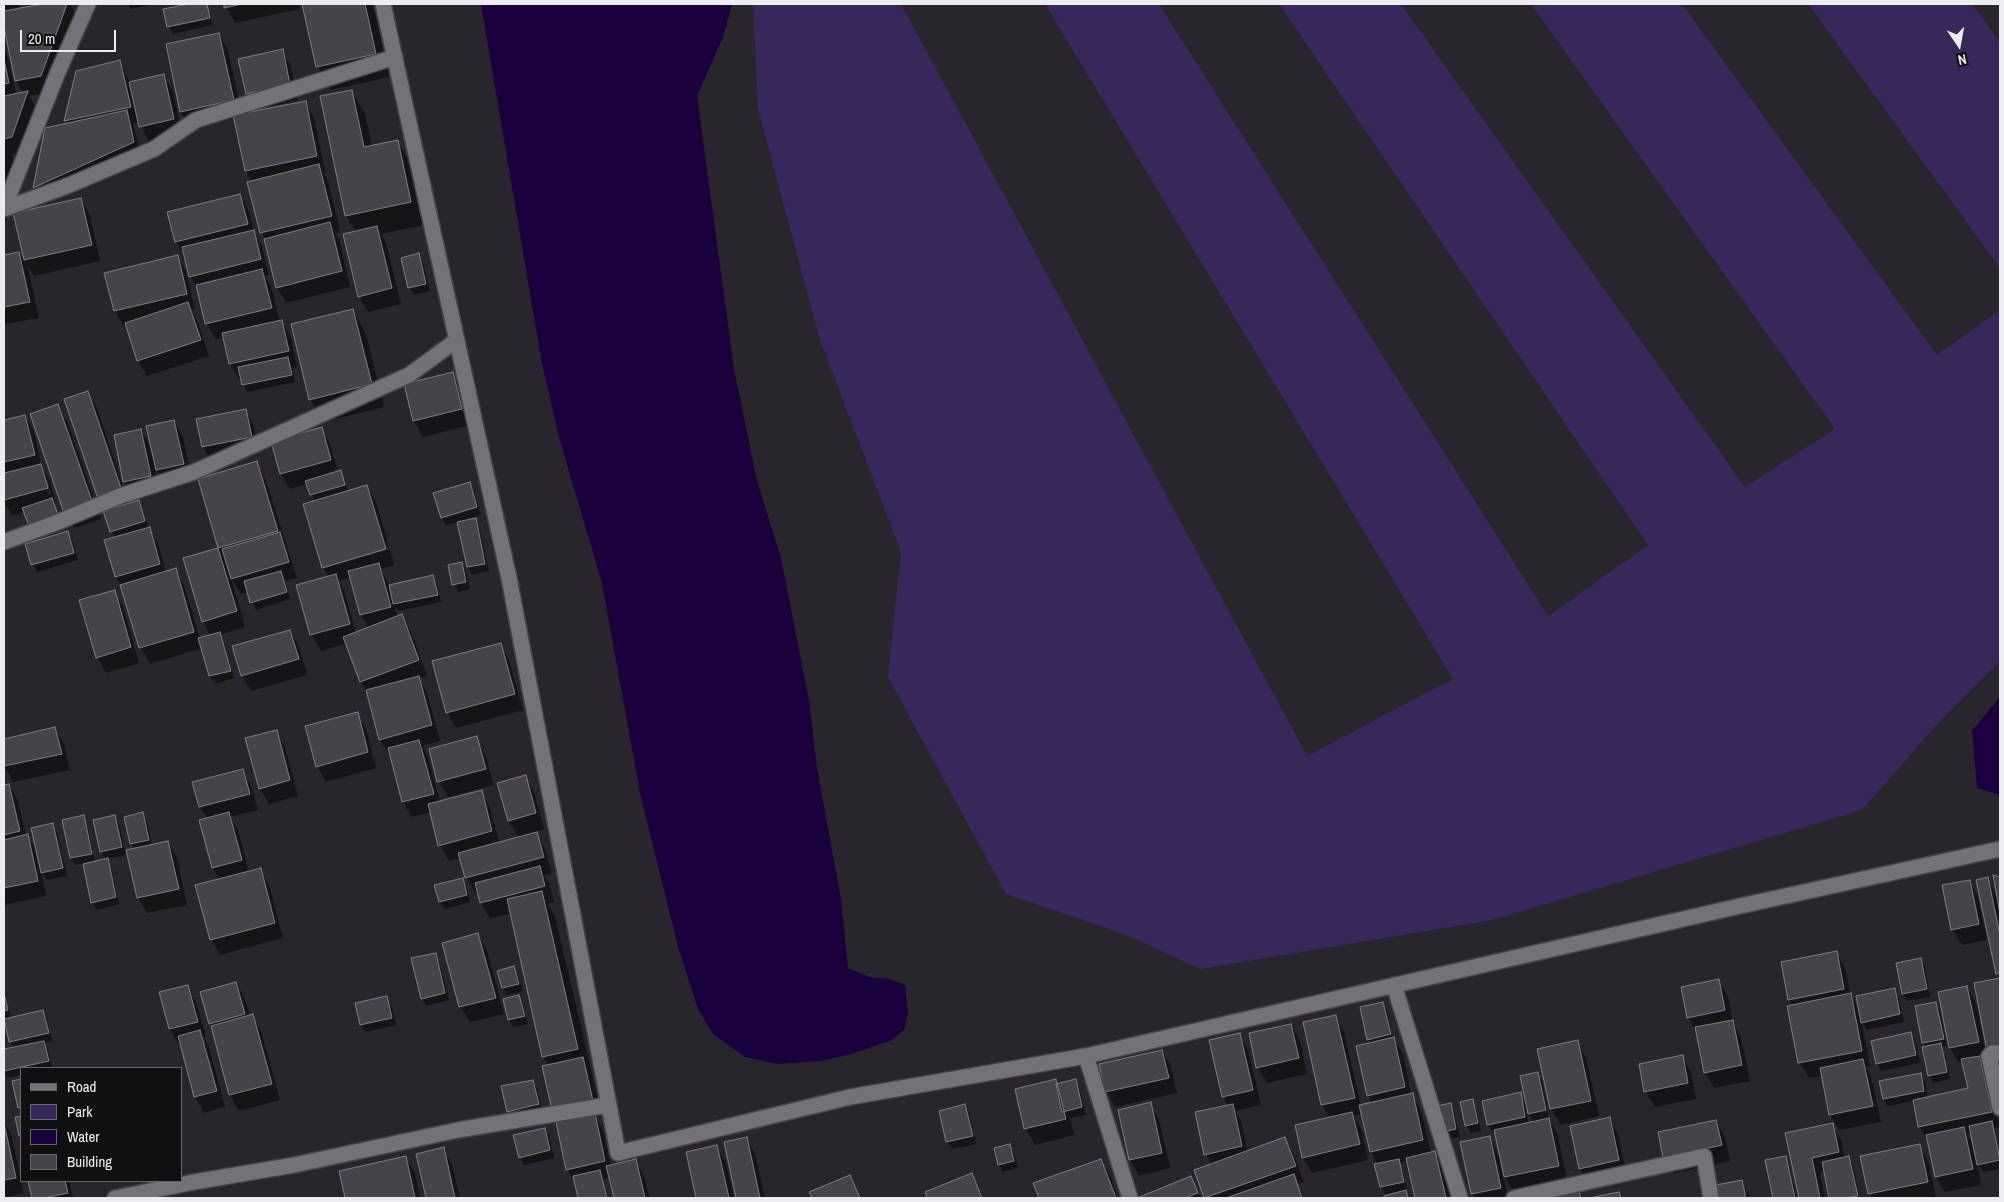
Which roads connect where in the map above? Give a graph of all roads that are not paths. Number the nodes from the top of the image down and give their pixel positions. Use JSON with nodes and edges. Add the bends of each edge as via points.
{"nodes":[{"id":1,"x":88,"y":4,"type":"edge"},
{"id":2,"x":383,"y":4,"type":"edge"},
{"id":3,"x":395,"y":57,"type":"junction"},
{"id":4,"x":4,"y":208,"type":"edge"},
{"id":5,"x":457,"y":340,"type":"junction"},
{"id":6,"x":4,"y":542,"type":"edge"},
{"id":7,"x":2000,"y":849,"type":"edge"},
{"id":8,"x":1394,"y":985,"type":"junction"},
{"id":9,"x":2000,"y":1053,"type":"edge"},
{"id":10,"x":1086,"y":1056,"type":"junction"},
{"id":11,"x":608,"y":1105,"type":"junction"},
{"id":12,"x":2000,"y":1108,"type":"edge"},
{"id":13,"x":114,"y":1198,"type":"edge"},
{"id":14,"x":1130,"y":1198,"type":"edge"},
{"id":15,"x":1460,"y":1198,"type":"edge"},
{"id":16,"x":1514,"y":1198,"type":"edge"},
{"id":17,"x":1711,"y":1198,"type":"edge"}],
"edges":[{"from":1,"to":4,"type":"street"},
{"from":2,"to":3,"type":"street"},
{"from":3,"to":4,"type":"street","via":[[196,120],[154,149],[67,186]]},
{"from":3,"to":5,"type":"street"},
{"from":5,"to":6,"type":"street","via":[[409,374],[203,468],[120,496]]},
{"from":5,"to":11,"type":"street","via":[[509,578]]},
{"from":7,"to":8,"type":"street"},
{"from":8,"to":10,"type":"street"},
{"from":8,"to":15,"type":"street"},
{"from":9,"to":12,"type":"street","via":[[1989,1056]]},
{"from":10,"to":11,"type":"street","via":[[850,1097],[618,1153]]},
{"from":10,"to":14,"type":"street"},
{"from":11,"to":13,"type":"street","via":[[458,1130],[294,1165]]},
{"from":16,"to":17,"type":"street","via":[[1704,1156]]}]}
